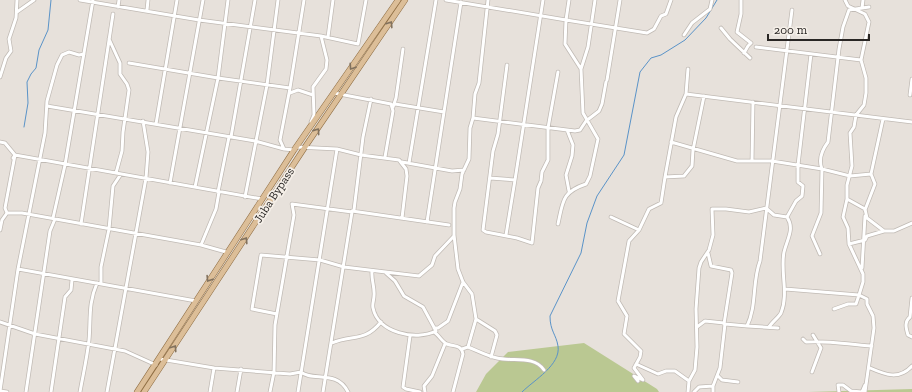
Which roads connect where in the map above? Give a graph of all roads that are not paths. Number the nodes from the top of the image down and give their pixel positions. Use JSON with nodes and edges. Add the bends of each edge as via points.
{"nodes":[{"id":1,"x":17,"y":0,"type":"edge"},
{"id":2,"x":34,"y":0,"type":"edge"},
{"id":3,"x":80,"y":0,"type":"edge"},
{"id":4,"x":118,"y":0,"type":"edge"},
{"id":5,"x":148,"y":0,"type":"edge"},
{"id":6,"x":177,"y":0,"type":"edge"},
{"id":7,"x":203,"y":0,"type":"edge"},
{"id":8,"x":228,"y":0,"type":"edge"},
{"id":9,"x":254,"y":0,"type":"edge"},
{"id":10,"x":278,"y":0,"type":"edge"},
{"id":11,"x":304,"y":0,"type":"edge"},
{"id":12,"x":333,"y":0,"type":"edge"},
{"id":13,"x":366,"y":0,"type":"edge"},
{"id":14,"x":398,"y":0,"type":"edge"},
{"id":15,"x":405,"y":0,"type":"edge"},
{"id":16,"x":436,"y":0,"type":"edge"},
{"id":17,"x":446,"y":0,"type":"edge"},
{"id":18,"x":488,"y":0,"type":"edge"},
{"id":19,"x":543,"y":0,"type":"edge"},
{"id":20,"x":569,"y":0,"type":"edge"},
{"id":21,"x":595,"y":0,"type":"edge"},
{"id":22,"x":620,"y":0,"type":"edge"},
{"id":23,"x":671,"y":0,"type":"edge"},
{"id":24,"x":712,"y":0,"type":"edge"},
{"id":25,"x":741,"y":0,"type":"edge"},
{"id":26,"x":845,"y":0,"type":"edge"},
{"id":27,"x":863,"y":0,"type":"edge"},
{"id":28,"x":93,"y":1,"type":"edge"},
{"id":29,"x":461,"y":2,"type":"junction"},
{"id":30,"x":487,"y":6,"type":"junction"},
{"id":31,"x":118,"y":7,"type":"junction"},
{"id":32,"x":869,"y":7,"type":"dead end"},
{"id":33,"x":862,"y":8,"type":"junction"},
{"id":34,"x":147,"y":10,"type":"junction"},
{"id":35,"x":792,"y":10,"type":"dead end"},
{"id":36,"x":854,"y":10,"type":"junction"},
{"id":37,"x":17,"y":12,"type":"junction"},
{"id":38,"x":113,"y":14,"type":"dead end"},
{"id":39,"x":174,"y":15,"type":"junction"},
{"id":40,"x":541,"y":15,"type":"junction"},
{"id":41,"x":199,"y":20,"type":"junction"},
{"id":42,"x":566,"y":20,"type":"junction"},
{"id":43,"x":225,"y":23,"type":"junction"},
{"id":44,"x":592,"y":24,"type":"junction"},
{"id":45,"x":250,"y":27,"type":"junction"},
{"id":46,"x":616,"y":28,"type":"junction"},
{"id":47,"x":722,"y":28,"type":"dead end"},
{"id":48,"x":274,"y":31,"type":"junction"},
{"id":49,"x":299,"y":34,"type":"junction"},
{"id":50,"x":684,"y":35,"type":"dead end"},
{"id":51,"x":321,"y":36,"type":"junction"},
{"id":52,"x":328,"y":37,"type":"junction"},
{"id":53,"x":109,"y":39,"type":"junction"},
{"id":54,"x":756,"y":47,"type":"dead end"},
{"id":55,"x":403,"y":49,"type":"dead end"},
{"id":56,"x":786,"y":50,"type":"junction"},
{"id":57,"x":744,"y":53,"type":"junction"},
{"id":58,"x":84,"y":54,"type":"junction"},
{"id":59,"x":811,"y":54,"type":"junction"},
{"id":60,"x":838,"y":57,"type":"junction"},
{"id":61,"x":750,"y":58,"type":"dead end"},
{"id":62,"x":861,"y":60,"type":"junction"},
{"id":63,"x":129,"y":63,"type":"dead end"},
{"id":64,"x":507,"y":65,"type":"dead end"},
{"id":65,"x":165,"y":68,"type":"junction"},
{"id":66,"x":581,"y":69,"type":"junction"},
{"id":67,"x":688,"y":69,"type":"dead end"},
{"id":68,"x":558,"y":72,"type":"dead end"},
{"id":69,"x":190,"y":73,"type":"junction"},
{"id":70,"x":0,"y":77,"type":"edge"},
{"id":71,"x":218,"y":78,"type":"junction"},
{"id":72,"x":912,"y":79,"type":"edge"},
{"id":73,"x":242,"y":80,"type":"junction"},
{"id":74,"x":267,"y":85,"type":"junction"},
{"id":75,"x":290,"y":88,"type":"junction"},
{"id":76,"x":290,"y":93,"type":"junction"},
{"id":77,"x":334,"y":93,"type":"junction"},
{"id":78,"x":686,"y":94,"type":"junction"},
{"id":79,"x":313,"y":95,"type":"junction"},
{"id":80,"x":342,"y":95,"type":"junction"},
{"id":81,"x":910,"y":95,"type":"dead end"},
{"id":82,"x":704,"y":96,"type":"junction"},
{"id":83,"x":371,"y":99,"type":"junction"},
{"id":84,"x":753,"y":102,"type":"junction"},
{"id":85,"x":394,"y":105,"type":"junction"},
{"id":86,"x":779,"y":105,"type":"junction"},
{"id":87,"x":47,"y":106,"type":"junction"},
{"id":88,"x":419,"y":108,"type":"junction"},
{"id":89,"x":75,"y":109,"type":"junction"},
{"id":90,"x":805,"y":109,"type":"junction"},
{"id":91,"x":444,"y":112,"type":"junction"},
{"id":92,"x":831,"y":112,"type":"junction"},
{"id":93,"x":98,"y":114,"type":"junction"},
{"id":94,"x":856,"y":115,"type":"junction"},
{"id":95,"x":124,"y":118,"type":"junction"},
{"id":96,"x":473,"y":118,"type":"junction"},
{"id":97,"x":883,"y":119,"type":"junction"},
{"id":98,"x":143,"y":121,"type":"junction"},
{"id":99,"x":500,"y":121,"type":"junction"},
{"id":100,"x":586,"y":121,"type":"junction"},
{"id":101,"x":912,"y":122,"type":"edge"},
{"id":102,"x":156,"y":124,"type":"junction"},
{"id":103,"x":524,"y":124,"type":"junction"},
{"id":104,"x":180,"y":128,"type":"junction"},
{"id":105,"x":548,"y":128,"type":"junction"},
{"id":106,"x":308,"y":129,"type":"junction"},
{"id":107,"x":567,"y":130,"type":"junction"},
{"id":108,"x":578,"y":131,"type":"junction"},
{"id":109,"x":207,"y":133,"type":"junction"},
{"id":110,"x":230,"y":137,"type":"junction"},
{"id":111,"x":572,"y":140,"type":"junction"},
{"id":112,"x":255,"y":141,"type":"junction"},
{"id":113,"x":0,"y":142,"type":"edge"},
{"id":114,"x":671,"y":142,"type":"junction"},
{"id":115,"x":305,"y":147,"type":"junction"},
{"id":116,"x":284,"y":149,"type":"junction"},
{"id":117,"x":295,"y":149,"type":"junction"},
{"id":118,"x":337,"y":149,"type":"junction"},
{"id":119,"x":693,"y":150,"type":"junction"},
{"id":120,"x":361,"y":155,"type":"junction"},
{"id":121,"x":14,"y":157,"type":"junction"},
{"id":122,"x":385,"y":157,"type":"junction"},
{"id":123,"x":39,"y":160,"type":"junction"},
{"id":124,"x":752,"y":161,"type":"junction"},
{"id":125,"x":772,"y":161,"type":"junction"},
{"id":126,"x":402,"y":162,"type":"junction"},
{"id":127,"x":409,"y":164,"type":"junction"},
{"id":128,"x":798,"y":165,"type":"junction"},
{"id":129,"x":65,"y":166,"type":"junction"},
{"id":130,"x":91,"y":168,"type":"junction"},
{"id":131,"x":435,"y":168,"type":"junction"},
{"id":132,"x":822,"y":169,"type":"junction"},
{"id":133,"x":464,"y":170,"type":"junction"},
{"id":134,"x":116,"y":173,"type":"junction"},
{"id":135,"x":120,"y":174,"type":"junction"},
{"id":136,"x":871,"y":174,"type":"junction"},
{"id":137,"x":850,"y":176,"type":"junction"},
{"id":138,"x":665,"y":177,"type":"junction"},
{"id":139,"x":146,"y":178,"type":"junction"},
{"id":140,"x":490,"y":178,"type":"junction"},
{"id":141,"x":515,"y":180,"type":"junction"},
{"id":142,"x":170,"y":183,"type":"junction"},
{"id":143,"x":195,"y":187,"type":"junction"},
{"id":144,"x":569,"y":191,"type":"junction"},
{"id":145,"x":218,"y":192,"type":"junction"},
{"id":146,"x":245,"y":197,"type":"junction"},
{"id":147,"x":847,"y":199,"type":"junction"},
{"id":148,"x":262,"y":200,"type":"junction"},
{"id":149,"x":766,"y":208,"type":"junction"},
{"id":150,"x":865,"y":209,"type":"junction"},
{"id":151,"x":352,"y":210,"type":"junction"},
{"id":152,"x":7,"y":213,"type":"junction"},
{"id":153,"x":28,"y":215,"type":"junction"},
{"id":154,"x":611,"y":217,"type":"dead end"},
{"id":155,"x":787,"y":217,"type":"junction"},
{"id":156,"x":402,"y":218,"type":"junction"},
{"id":157,"x":55,"y":219,"type":"junction"},
{"id":158,"x":428,"y":222,"type":"junction"},
{"id":159,"x":912,"y":223,"type":"edge"},
{"id":160,"x":81,"y":224,"type":"junction"},
{"id":161,"x":558,"y":224,"type":"dead end"},
{"id":162,"x":449,"y":225,"type":"dead end"},
{"id":163,"x":109,"y":229,"type":"junction"},
{"id":164,"x":0,"y":230,"type":"edge"},
{"id":165,"x":639,"y":230,"type":"junction"},
{"id":166,"x":884,"y":231,"type":"junction"},
{"id":167,"x":136,"y":234,"type":"junction"},
{"id":168,"x":454,"y":235,"type":"junction"},
{"id":169,"x":506,"y":235,"type":"junction"},
{"id":170,"x":865,"y":240,"type":"junction"},
{"id":171,"x":849,"y":244,"type":"junction"},
{"id":172,"x":201,"y":245,"type":"junction"},
{"id":173,"x":226,"y":252,"type":"junction"},
{"id":174,"x":708,"y":253,"type":"junction"},
{"id":175,"x":820,"y":254,"type":"dead end"},
{"id":176,"x":287,"y":258,"type":"junction"},
{"id":177,"x":320,"y":260,"type":"junction"},
{"id":178,"x":344,"y":267,"type":"junction"},
{"id":179,"x":18,"y":269,"type":"junction"},
{"id":180,"x":862,"y":270,"type":"junction"},
{"id":181,"x":372,"y":271,"type":"junction"},
{"id":182,"x":44,"y":273,"type":"junction"},
{"id":183,"x":386,"y":273,"type":"junction"},
{"id":184,"x":72,"y":280,"type":"dead end"},
{"id":185,"x":463,"y":282,"type":"junction"},
{"id":186,"x":97,"y":283,"type":"junction"},
{"id":187,"x":101,"y":284,"type":"junction"},
{"id":188,"x":126,"y":289,"type":"junction"},
{"id":189,"x":785,"y":289,"type":"junction"},
{"id":190,"x":859,"y":294,"type":"junction"},
{"id":191,"x":912,"y":298,"type":"edge"},
{"id":192,"x":196,"y":301,"type":"junction"},
{"id":193,"x":834,"y":309,"type":"dead end"},
{"id":194,"x":277,"y":314,"type":"junction"},
{"id":195,"x":476,"y":319,"type":"junction"},
{"id":196,"x":0,"y":322,"type":"edge"},
{"id":197,"x":381,"y":322,"type":"junction"},
{"id":198,"x":724,"y":323,"type":"junction"},
{"id":199,"x":10,"y":326,"type":"junction"},
{"id":200,"x":748,"y":326,"type":"junction"},
{"id":201,"x":697,"y":327,"type":"junction"},
{"id":202,"x":769,"y":327,"type":"junction"},
{"id":203,"x":434,"y":328,"type":"junction"},
{"id":204,"x":778,"y":328,"type":"dead end"},
{"id":205,"x":434,"y":332,"type":"junction"},
{"id":206,"x":35,"y":334,"type":"junction"},
{"id":207,"x":813,"y":335,"type":"dead end"},
{"id":208,"x":410,"y":336,"type":"junction"},
{"id":209,"x":912,"y":336,"type":"edge"},
{"id":210,"x":59,"y":338,"type":"junction"},
{"id":211,"x":803,"y":339,"type":"dead end"},
{"id":212,"x":817,"y":340,"type":"junction"},
{"id":213,"x":89,"y":343,"type":"junction"},
{"id":214,"x":332,"y":343,"type":"junction"},
{"id":215,"x":445,"y":344,"type":"junction"},
{"id":216,"x":872,"y":346,"type":"junction"},
{"id":217,"x":468,"y":347,"type":"junction"},
{"id":218,"x":115,"y":349,"type":"junction"},
{"id":219,"x":462,"y":349,"type":"junction"},
{"id":220,"x":491,"y":357,"type":"junction"},
{"id":221,"x":160,"y":359,"type":"junction"},
{"id":222,"x":636,"y":364,"type":"junction"},
{"id":223,"x":156,"y":365,"type":"junction"},
{"id":224,"x":912,"y":366,"type":"edge"},
{"id":225,"x":214,"y":368,"type":"junction"},
{"id":226,"x":720,"y":368,"type":"junction"},
{"id":227,"x":870,"y":368,"type":"junction"},
{"id":228,"x":241,"y":370,"type":"junction"},
{"id":229,"x":544,"y":370,"type":"dead end"},
{"id":230,"x":274,"y":372,"type":"junction"},
{"id":231,"x":301,"y":372,"type":"junction"},
{"id":232,"x":812,"y":372,"type":"dead end"},
{"id":233,"x":326,"y":376,"type":"junction"},
{"id":234,"x":718,"y":376,"type":"junction"},
{"id":235,"x":868,"y":378,"type":"junction"},
{"id":236,"x":638,"y":381,"type":"dead end"},
{"id":237,"x":689,"y":381,"type":"junction"},
{"id":238,"x":738,"y":382,"type":"dead end"},
{"id":239,"x":713,"y":386,"type":"junction"},
{"id":240,"x":7,"y":392,"type":"edge"},
{"id":241,"x":26,"y":392,"type":"edge"},
{"id":242,"x":51,"y":392,"type":"edge"},
{"id":243,"x":80,"y":392,"type":"edge"},
{"id":244,"x":107,"y":392,"type":"edge"},
{"id":245,"x":137,"y":392,"type":"edge"},
{"id":246,"x":144,"y":392,"type":"edge"},
{"id":247,"x":210,"y":392,"type":"edge"},
{"id":248,"x":237,"y":392,"type":"edge"},
{"id":249,"x":270,"y":392,"type":"edge"},
{"id":250,"x":298,"y":392,"type":"edge"},
{"id":251,"x":323,"y":392,"type":"edge"},
{"id":252,"x":348,"y":392,"type":"edge"},
{"id":253,"x":420,"y":392,"type":"edge"},
{"id":254,"x":425,"y":392,"type":"edge"},
{"id":255,"x":453,"y":392,"type":"edge"},
{"id":256,"x":688,"y":392,"type":"edge"},
{"id":257,"x":694,"y":392,"type":"edge"},
{"id":258,"x":713,"y":392,"type":"edge"},
{"id":259,"x":839,"y":392,"type":"edge"},
{"id":260,"x":865,"y":392,"type":"edge"}],
"edges":[{"from":1,"to":37,"type":"street"},
{"from":2,"to":37,"type":"street"},
{"from":3,"to":28,"type":"street"},
{"from":4,"to":31,"type":"street"},
{"from":5,"to":34,"type":"street"},
{"from":6,"to":39,"type":"street"},
{"from":7,"to":41,"type":"street"},
{"from":8,"to":43,"type":"street"},
{"from":9,"to":45,"type":"street"},
{"from":10,"to":48,"type":"street"},
{"from":11,"to":49,"type":"street"},
{"from":12,"to":52,"type":"street"},
{"from":13,"to":52,"type":"street","via":[[358,44]]},
{"from":14,"to":77,"type":"main road","name":"Juba Bypass","one_way":true},
{"from":80,"to":15,"type":"main road","name":"Juba Bypass","one_way":true},
{"from":16,"to":88,"type":"street"},
{"from":17,"to":29,"type":"street"},
{"from":18,"to":30,"type":"street"},
{"from":19,"to":40,"type":"street"},
{"from":20,"to":42,"type":"street"},
{"from":21,"to":44,"type":"street"},
{"from":22,"to":46,"type":"street"},
{"from":23,"to":46,"type":"street","via":[[666,14],[661,16],[651,32]]},
{"from":24,"to":50,"type":"street","via":[[710,8],[692,23]]},
{"from":25,"to":57,"type":"street","via":[[737,32],[751,43]]},
{"from":26,"to":36,"type":"street"},
{"from":27,"to":33,"type":"street"},
{"from":28,"to":31,"type":"street"},
{"from":28,"to":58,"type":"street"},
{"from":29,"to":30,"type":"street"},
{"from":29,"to":91,"type":"street"},
{"from":30,"to":40,"type":"street"},
{"from":30,"to":96,"type":"street"},
{"from":31,"to":34,"type":"street"},
{"from":32,"to":33,"type":"street"},
{"from":33,"to":36,"type":"street"},
{"from":34,"to":39,"type":"street"},
{"from":35,"to":56,"type":"street"},
{"from":36,"to":60,"type":"street","via":[[849,10],[847,14]]},
{"from":36,"to":62,"type":"street","via":[[865,14],[868,22]]},
{"from":37,"to":70,"type":"street","via":[[9,39],[11,51]]},
{"from":38,"to":53,"type":"street"},
{"from":39,"to":41,"type":"street"},
{"from":39,"to":65,"type":"street"},
{"from":40,"to":42,"type":"street"},
{"from":40,"to":103,"type":"street"},
{"from":41,"to":43,"type":"street"},
{"from":41,"to":69,"type":"street"},
{"from":42,"to":44,"type":"street"},
{"from":42,"to":66,"type":"street","via":[[565,44]]},
{"from":43,"to":45,"type":"street"},
{"from":43,"to":71,"type":"street"},
{"from":44,"to":46,"type":"street"},
{"from":44,"to":66,"type":"street"},
{"from":45,"to":48,"type":"street"},
{"from":45,"to":73,"type":"street"},
{"from":46,"to":100,"type":"street","via":[[602,104],[596,115]]},
{"from":47,"to":57,"type":"street"},
{"from":48,"to":49,"type":"street"},
{"from":48,"to":74,"type":"street"},
{"from":49,"to":51,"type":"street"},
{"from":49,"to":75,"type":"street"},
{"from":51,"to":52,"type":"street"},
{"from":51,"to":79,"type":"street","via":[[327,60],[326,69],[314,84]]},
{"from":53,"to":93,"type":"street"},
{"from":53,"to":95,"type":"street","via":[[120,62],[120,74],[128,86]]},
{"from":54,"to":56,"type":"street"},
{"from":55,"to":85,"type":"street"},
{"from":56,"to":59,"type":"street"},
{"from":56,"to":86,"type":"street"},
{"from":57,"to":61,"type":"street"},
{"from":58,"to":87,"type":"street","via":[[69,52],[62,55],[56,68]]},
{"from":58,"to":89,"type":"street"},
{"from":59,"to":60,"type":"street"},
{"from":59,"to":90,"type":"street"},
{"from":60,"to":62,"type":"street"},
{"from":60,"to":92,"type":"street"},
{"from":62,"to":94,"type":"street","via":[[866,78],[866,93],[864,105]]},
{"from":63,"to":65,"type":"street"},
{"from":64,"to":99,"type":"street"},
{"from":65,"to":69,"type":"street"},
{"from":65,"to":102,"type":"street"},
{"from":66,"to":100,"type":"street","via":[[582,108]]},
{"from":67,"to":78,"type":"street"},
{"from":68,"to":105,"type":"street"},
{"from":69,"to":71,"type":"street"},
{"from":69,"to":104,"type":"street"},
{"from":71,"to":73,"type":"street"},
{"from":71,"to":109,"type":"street"},
{"from":72,"to":81,"type":"street"},
{"from":73,"to":74,"type":"street"},
{"from":73,"to":110,"type":"street"},
{"from":74,"to":75,"type":"street"},
{"from":74,"to":112,"type":"street"},
{"from":75,"to":76,"type":"street"},
{"from":76,"to":79,"type":"street","via":[[298,90]]},
{"from":76,"to":116,"type":"street","via":[[280,140]]},
{"from":77,"to":80,"type":"street"},
{"from":77,"to":106,"type":"main road","name":"Juba Bypass"},
{"from":78,"to":82,"type":"street"},
{"from":78,"to":114,"type":"street","via":[[677,112]]},
{"from":79,"to":106,"type":"street","via":[[314,115]]},
{"from":80,"to":83,"type":"street"},
{"from":115,"to":80,"type":"main road","name":"Juba Bypass","one_way":true},
{"from":82,"to":84,"type":"street"},
{"from":82,"to":119,"type":"street"},
{"from":83,"to":85,"type":"street"},
{"from":83,"to":120,"type":"street"},
{"from":84,"to":86,"type":"street"},
{"from":84,"to":124,"type":"street"},
{"from":85,"to":88,"type":"street"},
{"from":85,"to":122,"type":"street"},
{"from":86,"to":90,"type":"street"},
{"from":86,"to":125,"type":"street"},
{"from":87,"to":89,"type":"street"},
{"from":87,"to":123,"type":"street","via":[[45,134]]},
{"from":88,"to":91,"type":"street"},
{"from":88,"to":127,"type":"street"},
{"from":89,"to":93,"type":"street"},
{"from":89,"to":129,"type":"street"},
{"from":90,"to":92,"type":"street"},
{"from":90,"to":128,"type":"street"},
{"from":91,"to":131,"type":"street"},
{"from":92,"to":94,"type":"street"},
{"from":92,"to":132,"type":"street","via":[[828,142],[822,149]]},
{"from":93,"to":95,"type":"street"},
{"from":93,"to":130,"type":"street"},
{"from":94,"to":97,"type":"street"},
{"from":94,"to":137,"type":"street","via":[[850,133]]},
{"from":95,"to":98,"type":"street"},
{"from":95,"to":134,"type":"street","via":[[122,151]]},
{"from":96,"to":99,"type":"street"},
{"from":96,"to":133,"type":"street","via":[[469,134],[469,159]]},
{"from":97,"to":101,"type":"street"},
{"from":97,"to":136,"type":"street"},
{"from":98,"to":102,"type":"street"},
{"from":98,"to":139,"type":"street","via":[[148,152]]},
{"from":99,"to":103,"type":"street"},
{"from":99,"to":140,"type":"street"},
{"from":100,"to":108,"type":"street"},
{"from":100,"to":144,"type":"street","via":[[598,139],[590,176],[586,184]]},
{"from":102,"to":104,"type":"street"},
{"from":103,"to":105,"type":"street"},
{"from":103,"to":141,"type":"street"},
{"from":104,"to":109,"type":"street"},
{"from":104,"to":142,"type":"street"},
{"from":105,"to":107,"type":"street"},
{"from":105,"to":169,"type":"street","via":[[548,160],[538,188],[532,243]]},
{"from":106,"to":117,"type":"main road","name":"Juba Bypass"},
{"from":107,"to":108,"type":"street"},
{"from":107,"to":111,"type":"street"},
{"from":108,"to":111,"type":"street"},
{"from":109,"to":110,"type":"street"},
{"from":109,"to":143,"type":"street"},
{"from":110,"to":112,"type":"street"},
{"from":110,"to":145,"type":"street"},
{"from":111,"to":144,"type":"street","via":[[572,156],[566,175]]},
{"from":112,"to":116,"type":"street"},
{"from":112,"to":146,"type":"street"},
{"from":113,"to":121,"type":"street","via":[[5,143]]},
{"from":114,"to":119,"type":"street"},
{"from":114,"to":138,"type":"street"},
{"from":115,"to":117,"type":"street"},
{"from":115,"to":118,"type":"street"},
{"from":246,"to":115,"type":"main road","name":"Juba Bypass","one_way":true},
{"from":116,"to":117,"type":"street"},
{"from":117,"to":148,"type":"main road","name":"Juba Bypass"},
{"from":118,"to":120,"type":"street"},
{"from":118,"to":177,"type":"street"},
{"from":119,"to":124,"type":"street","via":[[737,161]]},
{"from":119,"to":138,"type":"street","via":[[692,166],[684,176]]},
{"from":120,"to":122,"type":"street"},
{"from":120,"to":151,"type":"street"},
{"from":121,"to":123,"type":"street"},
{"from":121,"to":152,"type":"street","via":[[5,208]]},
{"from":122,"to":126,"type":"street"},
{"from":123,"to":129,"type":"street"},
{"from":123,"to":153,"type":"street"},
{"from":124,"to":125,"type":"street"},
{"from":125,"to":128,"type":"street"},
{"from":125,"to":149,"type":"street"},
{"from":126,"to":127,"type":"street"},
{"from":126,"to":156,"type":"street","via":[[407,176]]},
{"from":127,"to":131,"type":"street"},
{"from":128,"to":132,"type":"street"},
{"from":128,"to":155,"type":"street","via":[[798,182],[803,186],[802,196]]},
{"from":129,"to":130,"type":"street"},
{"from":129,"to":157,"type":"street","via":[[53,218]]},
{"from":130,"to":134,"type":"street"},
{"from":130,"to":160,"type":"street"},
{"from":131,"to":133,"type":"street"},
{"from":131,"to":158,"type":"street"},
{"from":132,"to":137,"type":"street"},
{"from":132,"to":175,"type":"street","via":[[820,213],[812,236]]},
{"from":133,"to":168,"type":"street","via":[[454,204]]},
{"from":134,"to":135,"type":"street"},
{"from":135,"to":139,"type":"street"},
{"from":135,"to":163,"type":"street","via":[[112,186]]},
{"from":136,"to":137,"type":"street"},
{"from":136,"to":150,"type":"street","via":[[875,184]]},
{"from":137,"to":147,"type":"street"},
{"from":138,"to":165,"type":"street","via":[[661,203],[649,209]]},
{"from":139,"to":142,"type":"street"},
{"from":139,"to":167,"type":"street"},
{"from":140,"to":141,"type":"street"},
{"from":140,"to":169,"type":"street","via":[[483,230]]},
{"from":141,"to":169,"type":"street"},
{"from":142,"to":143,"type":"street"},
{"from":143,"to":145,"type":"street"},
{"from":144,"to":161,"type":"street","via":[[563,201]]},
{"from":145,"to":146,"type":"street"},
{"from":145,"to":172,"type":"street","via":[[216,209]]},
{"from":146,"to":148,"type":"street"},
{"from":147,"to":150,"type":"street"},
{"from":147,"to":171,"type":"street","via":[[843,216],[848,228]]},
{"from":148,"to":173,"type":"main road","name":"Juba Bypass"},
{"from":149,"to":155,"type":"street","via":[[774,215]]},
{"from":149,"to":174,"type":"street","via":[[749,212],[712,208],[712,235]]},
{"from":149,"to":200,"type":"street","via":[[752,318]]},
{"from":150,"to":166,"type":"street","via":[[867,218]]},
{"from":150,"to":170,"type":"street"},
{"from":151,"to":156,"type":"street"},
{"from":151,"to":176,"type":"street","via":[[292,204],[294,216]]},
{"from":151,"to":178,"type":"street"},
{"from":152,"to":153,"type":"street"},
{"from":152,"to":164,"type":"street"},
{"from":153,"to":157,"type":"street"},
{"from":153,"to":179,"type":"street"},
{"from":154,"to":165,"type":"street"},
{"from":155,"to":189,"type":"street","via":[[791,223],[790,239],[784,252]]},
{"from":156,"to":158,"type":"street"},
{"from":157,"to":160,"type":"street"},
{"from":157,"to":182,"type":"street","via":[[50,230]]},
{"from":158,"to":162,"type":"street"},
{"from":159,"to":166,"type":"street","via":[[894,231]]},
{"from":160,"to":163,"type":"street"},
{"from":163,"to":167,"type":"street"},
{"from":163,"to":187,"type":"street","via":[[101,267]]},
{"from":165,"to":222,"type":"street","via":[[629,241],[618,301],[627,316],[624,334],[641,351]]},
{"from":166,"to":170,"type":"street","via":[[867,236]]},
{"from":167,"to":172,"type":"street"},
{"from":167,"to":188,"type":"street"},
{"from":168,"to":183,"type":"street","via":[[435,256],[432,265],[419,276]]},
{"from":168,"to":185,"type":"street","via":[[458,269]]},
{"from":170,"to":171,"type":"street"},
{"from":170,"to":180,"type":"street"},
{"from":171,"to":180,"type":"street"},
{"from":172,"to":173,"type":"street"},
{"from":173,"to":192,"type":"main road","name":"Juba Bypass","one_way":true},
{"from":174,"to":198,"type":"street","via":[[711,266],[731,270],[732,273]]},
{"from":174,"to":201,"type":"street","via":[[699,268]]},
{"from":176,"to":177,"type":"street"},
{"from":176,"to":194,"type":"street"},
{"from":176,"to":194,"type":"street","via":[[261,255],[256,280],[252,309]]},
{"from":177,"to":178,"type":"street"},
{"from":177,"to":231,"type":"street"},
{"from":178,"to":181,"type":"street"},
{"from":178,"to":214,"type":"street"},
{"from":179,"to":182,"type":"street"},
{"from":179,"to":199,"type":"street"},
{"from":180,"to":190,"type":"street","via":[[864,282]]},
{"from":181,"to":183,"type":"street"},
{"from":181,"to":197,"type":"street","via":[[373,309]]},
{"from":182,"to":186,"type":"street"},
{"from":182,"to":206,"type":"street"},
{"from":183,"to":203,"type":"street","via":[[404,296],[422,307]]},
{"from":184,"to":210,"type":"street","via":[[71,290],[65,297]]},
{"from":185,"to":195,"type":"street","via":[[472,294]]},
{"from":185,"to":203,"type":"street","via":[[448,321]]},
{"from":186,"to":187,"type":"street"},
{"from":186,"to":213,"type":"street","via":[[89,306]]},
{"from":187,"to":188,"type":"street"},
{"from":188,"to":192,"type":"street"},
{"from":188,"to":218,"type":"street"},
{"from":189,"to":190,"type":"street"},
{"from":189,"to":202,"type":"street","via":[[781,314]]},
{"from":190,"to":193,"type":"street","via":[[856,304]]},
{"from":190,"to":216,"type":"street","via":[[867,299],[873,316]]},
{"from":191,"to":209,"type":"street","via":[[906,327],[908,335]]},
{"from":192,"to":221,"type":"main road","name":"Juba Bypass"},
{"from":194,"to":230,"type":"street"},
{"from":195,"to":217,"type":"street"},
{"from":195,"to":220,"type":"street","via":[[495,331],[497,336]]},
{"from":196,"to":199,"type":"street"},
{"from":197,"to":208,"type":"street","via":[[395,331]]},
{"from":197,"to":214,"type":"street","via":[[375,330],[362,337],[346,338]]},
{"from":198,"to":201,"type":"street","via":[[705,321]]},
{"from":198,"to":226,"type":"street"},
{"from":199,"to":206,"type":"street"},
{"from":199,"to":240,"type":"street","via":[[0,391]]},
{"from":200,"to":202,"type":"street"},
{"from":200,"to":226,"type":"street","via":[[725,324]]},
{"from":201,"to":237,"type":"street","via":[[695,370]]},
{"from":202,"to":204,"type":"street"},
{"from":203,"to":205,"type":"street"},
{"from":205,"to":208,"type":"street"},
{"from":205,"to":215,"type":"street"},
{"from":206,"to":210,"type":"street"},
{"from":206,"to":241,"type":"street"},
{"from":207,"to":212,"type":"street"},
{"from":208,"to":253,"type":"street","via":[[403,387]]},
{"from":210,"to":213,"type":"street"},
{"from":210,"to":242,"type":"street"},
{"from":211,"to":212,"type":"street","via":[[806,342]]},
{"from":212,"to":216,"type":"street"},
{"from":212,"to":232,"type":"street","via":[[821,348]]},
{"from":213,"to":218,"type":"street"},
{"from":213,"to":243,"type":"street"},
{"from":214,"to":233,"type":"street"},
{"from":215,"to":219,"type":"street"},
{"from":215,"to":254,"type":"street","via":[[432,376],[424,386]]},
{"from":216,"to":227,"type":"street","via":[[868,364]]},
{"from":217,"to":219,"type":"street"},
{"from":217,"to":220,"type":"street"},
{"from":218,"to":223,"type":"street","via":[[130,352]]},
{"from":218,"to":244,"type":"street"},
{"from":219,"to":255,"type":"street","via":[[463,354]]},
{"from":220,"to":229,"type":"street","via":[[512,361],[524,359],[536,362]]},
{"from":221,"to":223,"type":"main road","name":"Juba Bypass"},
{"from":221,"to":225,"type":"street"},
{"from":222,"to":236,"type":"street","via":[[634,368],[643,380],[634,376]]},
{"from":222,"to":237,"type":"street","via":[[658,374],[666,371],[675,372]]},
{"from":223,"to":245,"type":"main road","name":"Juba Bypass"},
{"from":224,"to":227,"type":"street","via":[[895,376]]},
{"from":225,"to":228,"type":"street"},
{"from":225,"to":247,"type":"street"},
{"from":226,"to":234,"type":"street"},
{"from":227,"to":235,"type":"street"},
{"from":228,"to":230,"type":"street"},
{"from":228,"to":248,"type":"street"},
{"from":230,"to":231,"type":"street"},
{"from":230,"to":249,"type":"street"},
{"from":231,"to":233,"type":"street"},
{"from":231,"to":250,"type":"street"},
{"from":233,"to":251,"type":"street"},
{"from":233,"to":252,"type":"street","via":[[338,381]]},
{"from":234,"to":238,"type":"street","via":[[722,380]]},
{"from":234,"to":239,"type":"street"},
{"from":235,"to":259,"type":"street","via":[[862,392],[851,392],[843,385],[838,385]]},
{"from":235,"to":260,"type":"street"},
{"from":237,"to":256,"type":"street"},
{"from":239,"to":257,"type":"street","via":[[699,387]]},
{"from":239,"to":258,"type":"street"}]}
